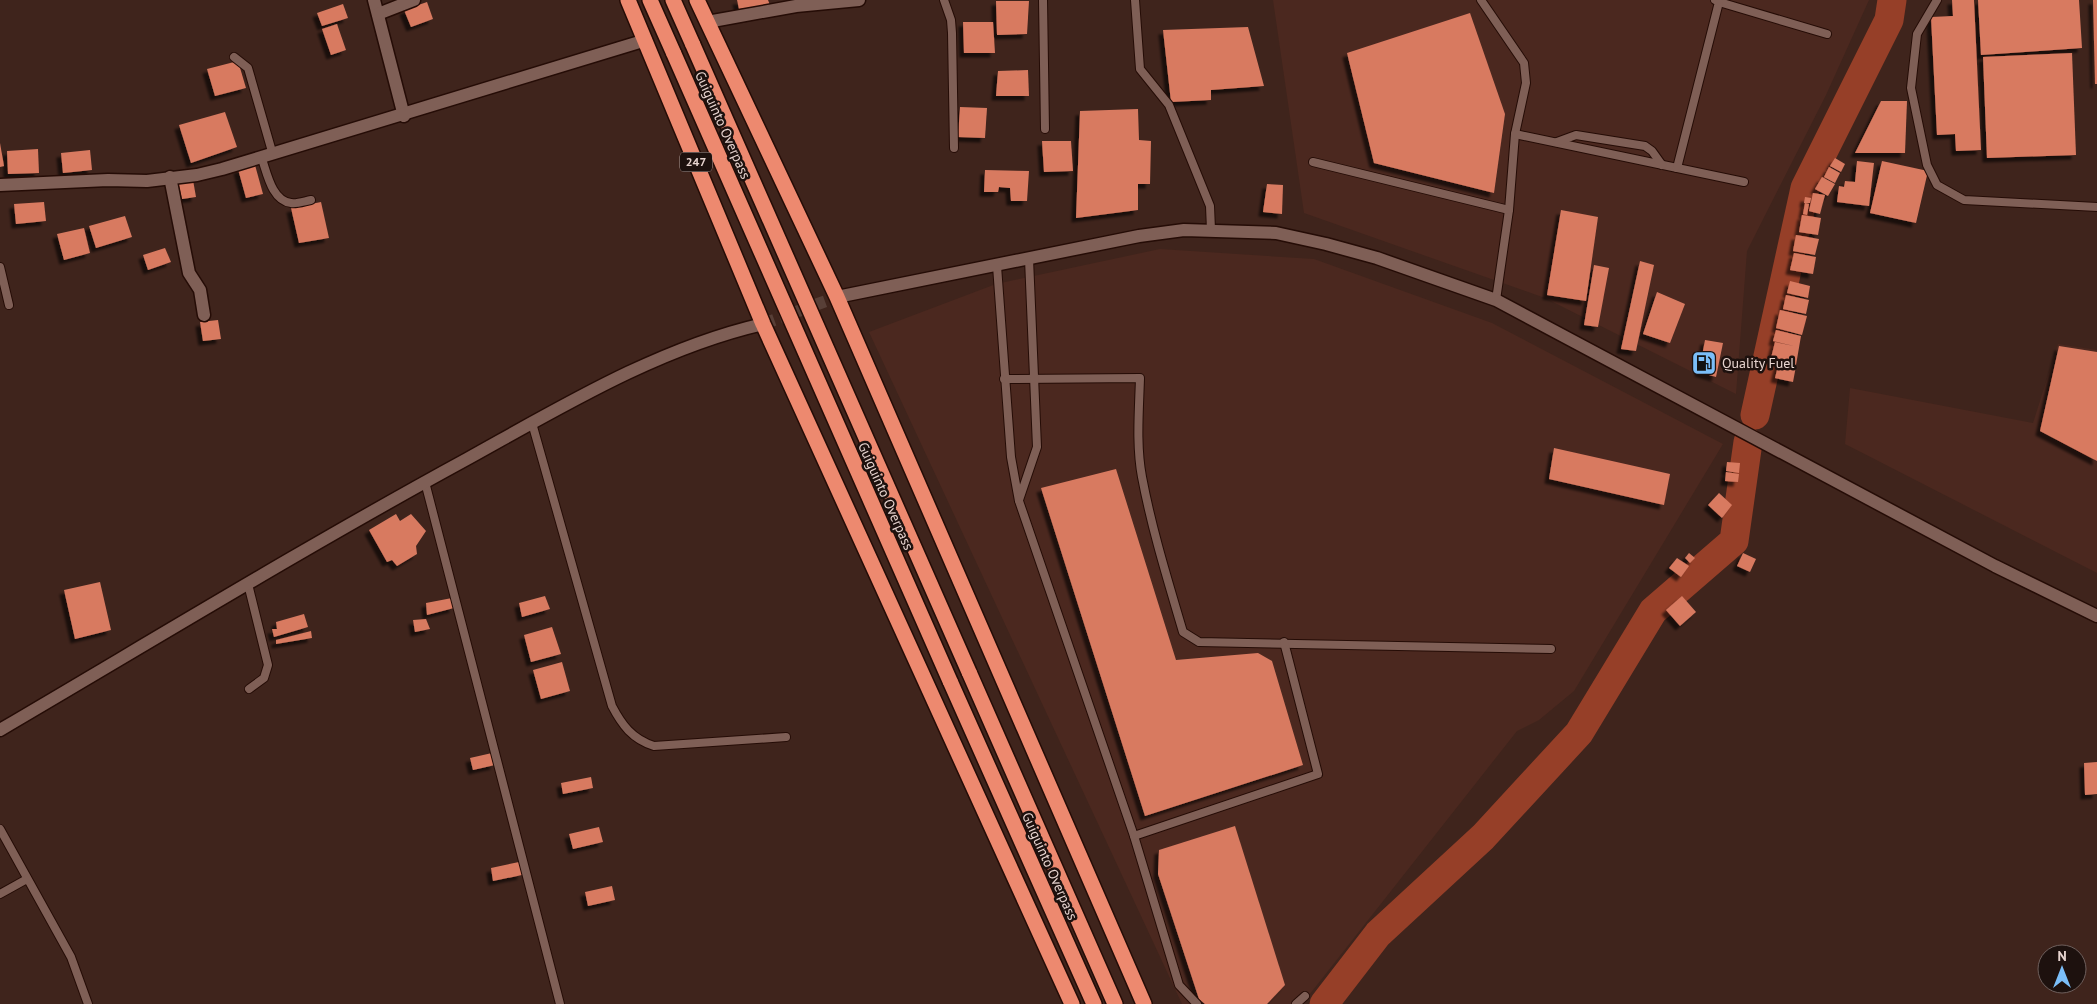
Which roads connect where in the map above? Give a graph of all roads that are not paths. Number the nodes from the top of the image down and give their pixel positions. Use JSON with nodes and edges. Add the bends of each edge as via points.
{"nodes":[{"id":1,"x":374,"y":0,"type":"edge"},
{"id":2,"x":414,"y":0,"type":"edge"},
{"id":3,"x":628,"y":0,"type":"edge"},
{"id":4,"x":650,"y":0,"type":"edge"},
{"id":5,"x":673,"y":0,"type":"edge"},
{"id":6,"x":698,"y":0,"type":"edge"},
{"id":7,"x":859,"y":0,"type":"edge"},
{"id":8,"x":944,"y":0,"type":"edge"},
{"id":9,"x":1044,"y":0,"type":"edge"},
{"id":10,"x":1135,"y":0,"type":"edge"},
{"id":11,"x":1481,"y":0,"type":"edge"},
{"id":12,"x":1937,"y":0,"type":"edge"},
{"id":13,"x":1717,"y":1,"type":"edge"},
{"id":14,"x":796,"y":3,"type":"edge"},
{"id":15,"x":378,"y":14,"type":"junction"},
{"id":16,"x":707,"y":22,"type":"junction"},
{"id":17,"x":1827,"y":34,"type":"dead end"},
{"id":18,"x":646,"y":40,"type":"junction"},
{"id":19,"x":234,"y":57,"type":"dead end"},
{"id":20,"x":404,"y":116,"type":"junction"},
{"id":21,"x":1045,"y":129,"type":"dead end"},
{"id":22,"x":1515,"y":134,"type":"junction"},
{"id":23,"x":1557,"y":142,"type":"junction"},
{"id":24,"x":954,"y":148,"type":"dead end"},
{"id":25,"x":268,"y":157,"type":"junction"},
{"id":26,"x":1313,"y":162,"type":"dead end"},
{"id":27,"x":1662,"y":165,"type":"junction"},
{"id":28,"x":1677,"y":168,"type":"junction"},
{"id":29,"x":170,"y":177,"type":"junction"},
{"id":30,"x":1744,"y":182,"type":"dead end"},
{"id":31,"x":0,"y":185,"type":"edge"},
{"id":32,"x":311,"y":200,"type":"dead end"},
{"id":33,"x":2097,"y":207,"type":"edge"},
{"id":34,"x":1509,"y":210,"type":"junction"},
{"id":35,"x":1211,"y":230,"type":"junction"},
{"id":36,"x":1029,"y":259,"type":"junction"},
{"id":37,"x":997,"y":266,"type":"junction"},
{"id":38,"x":0,"y":267,"type":"edge"},
{"id":39,"x":837,"y":296,"type":"junction"},
{"id":40,"x":1496,"y":300,"type":"junction"},
{"id":41,"x":9,"y":305,"type":"dead end"},
{"id":42,"x":204,"y":315,"type":"dead end"},
{"id":43,"x":763,"y":324,"type":"junction"},
{"id":44,"x":1004,"y":379,"type":"junction"},
{"id":45,"x":1034,"y":379,"type":"junction"},
{"id":46,"x":532,"y":423,"type":"junction"},
{"id":47,"x":425,"y":482,"type":"junction"},
{"id":48,"x":1018,"y":502,"type":"junction"},
{"id":49,"x":248,"y":584,"type":"junction"},
{"id":50,"x":2097,"y":616,"type":"edge"},
{"id":51,"x":1284,"y":642,"type":"junction"},
{"id":52,"x":1551,"y":649,"type":"dead end"},
{"id":53,"x":249,"y":689,"type":"dead end"},
{"id":54,"x":0,"y":730,"type":"edge"},
{"id":55,"x":786,"y":737,"type":"dead end"},
{"id":56,"x":0,"y":829,"type":"edge"},
{"id":57,"x":1134,"y":836,"type":"junction"},
{"id":58,"x":27,"y":879,"type":"junction"},
{"id":59,"x":0,"y":894,"type":"edge"},
{"id":60,"x":1305,"y":996,"type":"dead end"},
{"id":61,"x":88,"y":1004,"type":"edge"},
{"id":62,"x":560,"y":1004,"type":"edge"},
{"id":63,"x":1072,"y":1004,"type":"edge"},
{"id":64,"x":1094,"y":1004,"type":"edge"},
{"id":65,"x":1115,"y":1004,"type":"edge"},
{"id":66,"x":1144,"y":1004,"type":"edge"},
{"id":67,"x":1197,"y":1004,"type":"edge"},
{"id":68,"x":1296,"y":1004,"type":"edge"}],
"edges":[{"from":1,"to":15,"type":"main road"},
{"from":2,"to":15,"type":"main road"},
{"from":3,"to":18,"type":"highway","number":"247"},
{"from":4,"to":64,"type":"highway","name":"Guiguinto Overpass","bridge":true},
{"from":5,"to":65,"type":"highway","name":"Guiguinto Overpass","bridge":true},
{"from":6,"to":16,"type":"highway"},
{"from":7,"to":14,"type":"main road"},
{"from":8,"to":24,"type":"lane","via":[[952,33]]},
{"from":9,"to":21,"type":"lane"},
{"from":10,"to":35,"type":"lane","via":[[1140,69],[1169,105],[1210,206]]},
{"from":11,"to":22,"type":"lane","via":[[1524,63],[1526,84]]},
{"from":12,"to":33,"type":"lane","via":[[1917,34],[1911,88],[1927,165],[1937,185],[1964,200]]},
{"from":13,"to":17,"type":"lane"},
{"from":13,"to":28,"type":"lane"},
{"from":14,"to":16,"type":"main road"},
{"from":15,"to":20,"type":"main road"},
{"from":16,"to":39,"type":"highway"},
{"from":18,"to":20,"type":"main road"},
{"from":18,"to":43,"type":"highway","number":"247"},
{"from":19,"to":25,"type":"lane","via":[[248,68]]},
{"from":20,"to":25,"type":"main road"},
{"from":22,"to":23,"type":"lane"},
{"from":22,"to":34,"type":"lane"},
{"from":23,"to":27,"type":"lane"},
{"from":23,"to":27,"type":"lane","via":[[1576,135],[1645,146]]},
{"from":25,"to":29,"type":"main road","via":[[197,175]]},
{"from":25,"to":32,"type":"lane","via":[[272,186],[284,201]]},
{"from":26,"to":34,"type":"lane"},
{"from":27,"to":28,"type":"lane"},
{"from":28,"to":30,"type":"lane"},
{"from":29,"to":31,"type":"main road","via":[[147,181]]},
{"from":29,"to":42,"type":"main road","via":[[190,273],[200,290]]},
{"from":34,"to":40,"type":"lane"},
{"from":35,"to":36,"type":"main road","via":[[1139,236]]},
{"from":35,"to":40,"type":"main road","via":[[1276,233],[1326,244],[1377,258]]},
{"from":36,"to":37,"type":"main road"},
{"from":36,"to":45,"type":"lane"},
{"from":37,"to":39,"type":"main road"},
{"from":37,"to":44,"type":"lane"},
{"from":38,"to":41,"type":"lane"},
{"from":39,"to":66,"type":"highway"},
{"from":40,"to":50,"type":"main road","via":[[1995,566]]},
{"from":43,"to":46,"type":"main road","via":[[733,331],[650,363]]},
{"from":43,"to":63,"type":"highway"},
{"from":44,"to":45,"type":"lane"},
{"from":44,"to":48,"type":"lane"},
{"from":45,"to":48,"type":"lane","via":[[1037,447]]},
{"from":45,"to":51,"type":"lane","via":[[1140,378],[1138,432],[1142,476],[1157,543],[1183,632],[1199,642]]},
{"from":46,"to":47,"type":"main road"},
{"from":46,"to":55,"type":"lane","via":[[612,706],[623,726],[640,742],[654,746]]},
{"from":47,"to":49,"type":"main road"},
{"from":47,"to":62,"type":"lane"},
{"from":48,"to":57,"type":"lane"},
{"from":49,"to":53,"type":"lane","via":[[268,665],[264,678]]},
{"from":49,"to":54,"type":"main road"},
{"from":51,"to":52,"type":"lane"},
{"from":51,"to":57,"type":"lane","via":[[1318,774]]},
{"from":56,"to":58,"type":"lane"},
{"from":57,"to":67,"type":"lane","via":[[1179,985]]},
{"from":58,"to":59,"type":"lane"},
{"from":58,"to":61,"type":"lane","via":[[71,957]]},
{"from":60,"to":68,"type":"lane"}]}
